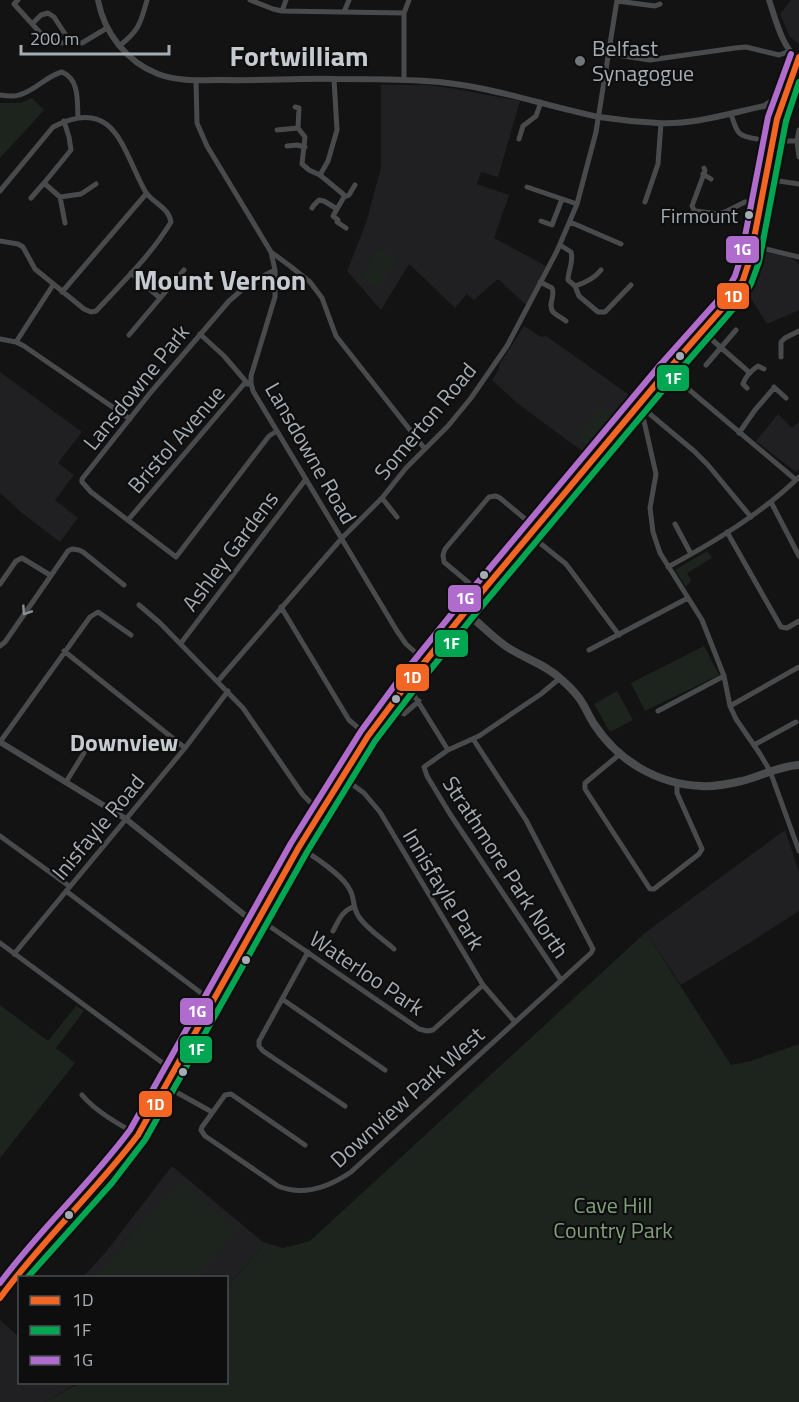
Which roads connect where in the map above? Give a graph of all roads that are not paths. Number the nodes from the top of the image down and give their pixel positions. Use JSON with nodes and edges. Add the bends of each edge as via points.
{"nodes":[{"id":1,"x":18,"y":0,"type":"edge"},
{"id":2,"x":98,"y":0,"type":"edge"},
{"id":3,"x":147,"y":0,"type":"edge"},
{"id":4,"x":250,"y":0,"type":"edge"},
{"id":5,"x":286,"y":0,"type":"edge"},
{"id":6,"x":349,"y":0,"type":"edge"},
{"id":7,"x":409,"y":0,"type":"edge"},
{"id":8,"x":770,"y":0,"type":"edge"},
{"id":9,"x":617,"y":1,"type":"edge"},
{"id":10,"x":660,"y":4,"type":"dead end"},
{"id":11,"x":282,"y":10,"type":"junction"},
{"id":12,"x":344,"y":12,"type":"junction"},
{"id":13,"x":404,"y":13,"type":"junction"},
{"id":14,"x":32,"y":24,"type":"junction"},
{"id":15,"x":107,"y":28,"type":"junction"},
{"id":16,"x":70,"y":43,"type":"junction"},
{"id":17,"x":119,"y":46,"type":"junction"},
{"id":18,"x":790,"y":51,"type":"junction"},
{"id":19,"x":609,"y":54,"type":"junction"},
{"id":20,"x":798,"y":58,"type":"edge"},
{"id":21,"x":334,"y":79,"type":"junction"},
{"id":22,"x":196,"y":80,"type":"junction"},
{"id":23,"x":404,"y":80,"type":"junction"},
{"id":24,"x":787,"y":88,"type":"junction"},
{"id":25,"x":0,"y":95,"type":"edge"},
{"id":26,"x":541,"y":102,"type":"junction"},
{"id":27,"x":764,"y":106,"type":"junction"},
{"id":28,"x":781,"y":106,"type":"junction"},
{"id":29,"x":295,"y":107,"type":"dead end"},
{"id":30,"x":731,"y":114,"type":"junction"},
{"id":31,"x":599,"y":116,"type":"junction"},
{"id":32,"x":78,"y":117,"type":"junction"},
{"id":33,"x":64,"y":121,"type":"junction"},
{"id":34,"x":661,"y":123,"type":"junction"},
{"id":35,"x":298,"y":128,"type":"junction"},
{"id":36,"x":277,"y":130,"type":"dead end"},
{"id":37,"x":799,"y":130,"type":"edge"},
{"id":38,"x":519,"y":139,"type":"dead end"},
{"id":39,"x":758,"y":139,"type":"dead end"},
{"id":40,"x":774,"y":141,"type":"junction"},
{"id":41,"x":797,"y":141,"type":"junction"},
{"id":42,"x":287,"y":146,"type":"dead end"},
{"id":43,"x":304,"y":147,"type":"junction"},
{"id":44,"x":799,"y":157,"type":"edge"},
{"id":45,"x":320,"y":175,"type":"junction"},
{"id":46,"x":766,"y":178,"type":"junction"},
{"id":47,"x":711,"y":179,"type":"dead end"},
{"id":48,"x":44,"y":183,"type":"junction"},
{"id":49,"x":96,"y":184,"type":"dead end"},
{"id":50,"x":799,"y":184,"type":"edge"},
{"id":51,"x":355,"y":185,"type":"dead end"},
{"id":52,"x":527,"y":187,"type":"dead end"},
{"id":53,"x":0,"y":191,"type":"edge"},
{"id":54,"x":147,"y":194,"type":"junction"},
{"id":55,"x":60,"y":197,"type":"junction"},
{"id":56,"x":344,"y":197,"type":"junction"},
{"id":57,"x":31,"y":198,"type":"dead end"},
{"id":58,"x":562,"y":200,"type":"junction"},
{"id":59,"x":645,"y":202,"type":"dead end"},
{"id":60,"x":761,"y":203,"type":"junction"},
{"id":61,"x":577,"y":204,"type":"junction"},
{"id":62,"x":312,"y":208,"type":"dead end"},
{"id":63,"x":338,"y":209,"type":"junction"},
{"id":64,"x":541,"y":221,"type":"dead end"},
{"id":65,"x":570,"y":222,"type":"junction"},
{"id":66,"x":65,"y":223,"type":"dead end"},
{"id":67,"x":346,"y":228,"type":"dead end"},
{"id":68,"x":0,"y":241,"type":"edge"},
{"id":69,"x":621,"y":244,"type":"dead end"},
{"id":70,"x":560,"y":245,"type":"junction"},
{"id":71,"x":753,"y":246,"type":"junction"},
{"id":72,"x":271,"y":252,"type":"junction"},
{"id":73,"x":799,"y":257,"type":"edge"},
{"id":74,"x":184,"y":270,"type":"dead end"},
{"id":75,"x":275,"y":270,"type":"junction"},
{"id":76,"x":601,"y":270,"type":"dead end"},
{"id":77,"x":131,"y":273,"type":"junction"},
{"id":78,"x":540,"y":282,"type":"junction"},
{"id":79,"x":53,"y":285,"type":"junction"},
{"id":80,"x":631,"y":285,"type":"dead end"},
{"id":81,"x":575,"y":286,"type":"junction"},
{"id":82,"x":62,"y":292,"type":"junction"},
{"id":83,"x":160,"y":298,"type":"junction"},
{"id":84,"x":566,"y":321,"type":"dead end"},
{"id":85,"x":736,"y":330,"type":"dead end"},
{"id":86,"x":702,"y":331,"type":"junction"},
{"id":87,"x":799,"y":331,"type":"edge"},
{"id":88,"x":200,"y":334,"type":"junction"},
{"id":89,"x":129,"y":335,"type":"dead end"},
{"id":90,"x":0,"y":339,"type":"edge"},
{"id":91,"x":16,"y":342,"type":"junction"},
{"id":92,"x":721,"y":348,"type":"junction"},
{"id":93,"x":781,"y":357,"type":"dead end"},
{"id":94,"x":706,"y":365,"type":"dead end"},
{"id":95,"x":764,"y":369,"type":"dead end"},
{"id":96,"x":667,"y":371,"type":"junction"},
{"id":97,"x":750,"y":373,"type":"junction"},
{"id":98,"x":249,"y":383,"type":"junction"},
{"id":99,"x":747,"y":388,"type":"dead end"},
{"id":100,"x":786,"y":398,"type":"dead end"},
{"id":101,"x":637,"y":407,"type":"junction"},
{"id":102,"x":130,"y":419,"type":"junction"},
{"id":103,"x":277,"y":431,"type":"junction"},
{"id":104,"x":739,"y":432,"type":"junction"},
{"id":105,"x":425,"y":449,"type":"junction"},
{"id":106,"x":798,"y":479,"type":"edge"},
{"id":107,"x":306,"y":480,"type":"junction"},
{"id":108,"x":382,"y":498,"type":"junction"},
{"id":109,"x":771,"y":502,"type":"junction"},
{"id":110,"x":397,"y":517,"type":"dead end"},
{"id":111,"x":750,"y":517,"type":"junction"},
{"id":112,"x":128,"y":520,"type":"junction"},
{"id":113,"x":675,"y":524,"type":"dead end"},
{"id":114,"x":533,"y":531,"type":"junction"},
{"id":115,"x":727,"y":532,"type":"junction"},
{"id":116,"x":342,"y":538,"type":"junction"},
{"id":117,"x":691,"y":554,"type":"junction"},
{"id":118,"x":799,"y":556,"type":"edge"},
{"id":119,"x":668,"y":567,"type":"junction"},
{"id":120,"x":50,"y":575,"type":"junction"},
{"id":121,"x":0,"y":584,"type":"edge"},
{"id":122,"x":124,"y":585,"type":"dead end"},
{"id":123,"x":481,"y":593,"type":"junction"},
{"id":124,"x":688,"y":598,"type":"junction"},
{"id":125,"x":139,"y":605,"type":"dead end"},
{"id":126,"x":281,"y":607,"type":"junction"},
{"id":127,"x":465,"y":612,"type":"junction"},
{"id":128,"x":799,"y":621,"type":"edge"},
{"id":129,"x":130,"y":635,"type":"dead end"},
{"id":130,"x":619,"y":635,"type":"junction"},
{"id":131,"x":181,"y":643,"type":"junction"},
{"id":132,"x":0,"y":646,"type":"edge"},
{"id":133,"x":589,"y":650,"type":"dead end"},
{"id":134,"x":64,"y":651,"type":"junction"},
{"id":135,"x":425,"y":661,"type":"junction"},
{"id":136,"x":797,"y":668,"type":"edge"},
{"id":137,"x":724,"y":676,"type":"junction"},
{"id":138,"x":799,"y":677,"type":"edge"},
{"id":139,"x":560,"y":678,"type":"junction"},
{"id":140,"x":218,"y":681,"type":"junction"},
{"id":141,"x":407,"y":684,"type":"junction"},
{"id":142,"x":228,"y":691,"type":"junction"},
{"id":143,"x":419,"y":701,"type":"junction"},
{"id":144,"x":390,"y":706,"type":"junction"},
{"id":145,"x":730,"y":706,"type":"junction"},
{"id":146,"x":658,"y":711,"type":"dead end"},
{"id":147,"x":796,"y":722,"type":"dead end"},
{"id":148,"x":369,"y":736,"type":"junction"},
{"id":149,"x":476,"y":738,"type":"junction"},
{"id":150,"x":0,"y":742,"type":"edge"},
{"id":151,"x":754,"y":745,"type":"junction"},
{"id":152,"x":185,"y":748,"type":"junction"},
{"id":153,"x":448,"y":750,"type":"junction"},
{"id":154,"x":84,"y":753,"type":"dead end"},
{"id":155,"x":620,"y":754,"type":"junction"},
{"id":156,"x":799,"y":765,"type":"edge"},
{"id":157,"x":770,"y":771,"type":"junction"},
{"id":158,"x":342,"y":777,"type":"junction"},
{"id":159,"x":66,"y":782,"type":"junction"},
{"id":160,"x":677,"y":783,"type":"junction"},
{"id":161,"x":321,"y":810,"type":"junction"},
{"id":162,"x":126,"y":819,"type":"junction"},
{"id":163,"x":0,"y":836,"type":"edge"},
{"id":164,"x":299,"y":847,"type":"junction"},
{"id":165,"x":799,"y":851,"type":"edge"},
{"id":166,"x":68,"y":889,"type":"junction"},
{"id":167,"x":353,"y":907,"type":"junction"},
{"id":168,"x":258,"y":921,"type":"junction"},
{"id":169,"x":386,"y":930,"type":"dead end"},
{"id":170,"x":333,"y":931,"type":"dead end"},
{"id":171,"x":380,"y":936,"type":"junction"},
{"id":172,"x":0,"y":943,"type":"edge"},
{"id":173,"x":394,"y":949,"type":"dead end"},
{"id":174,"x":308,"y":952,"type":"junction"},
{"id":175,"x":14,"y":954,"type":"junction"},
{"id":176,"x":561,"y":980,"type":"junction"},
{"id":177,"x":483,"y":985,"type":"junction"},
{"id":178,"x":282,"y":999,"type":"junction"},
{"id":179,"x":213,"y":1002,"type":"junction"},
{"id":180,"x":515,"y":1022,"type":"junction"},
{"id":181,"x":385,"y":1070,"type":"dead end"},
{"id":182,"x":175,"y":1072,"type":"junction"},
{"id":183,"x":166,"y":1087,"type":"junction"},
{"id":184,"x":82,"y":1095,"type":"dead end"},
{"id":185,"x":345,"y":1106,"type":"dead end"},
{"id":186,"x":213,"y":1112,"type":"junction"},
{"id":187,"x":138,"y":1135,"type":"junction"},
{"id":188,"x":305,"y":1145,"type":"dead end"},
{"id":189,"x":0,"y":1298,"type":"edge"}],
"edges":[{"from":1,"to":14,"type":"street","via":[[14,4]]},
{"from":2,"to":15,"type":"street"},
{"from":3,"to":17,"type":"street","via":[[142,22]]},
{"from":4,"to":11,"type":"street"},
{"from":5,"to":11,"type":"street"},
{"from":6,"to":12,"type":"street"},
{"from":7,"to":13,"type":"street"},
{"from":8,"to":18,"type":"street"},
{"from":9,"to":10,"type":"street"},
{"from":9,"to":19,"type":"street","name":"Somerton Road"},
{"from":11,"to":12,"type":"street"},
{"from":12,"to":13,"type":"street"},
{"from":13,"to":23,"type":"street"},
{"from":14,"to":16,"type":"street","via":[[44,37]]},
{"from":14,"to":16,"type":"street","via":[[48,13]]},
{"from":15,"to":16,"type":"street","via":[[82,43]]},
{"from":15,"to":17,"type":"street"},
{"from":17,"to":22,"type":"street","via":[[128,56],[159,74]]},
{"from":18,"to":19,"type":"street","via":[[779,55],[746,47],[650,60]]},
{"from":18,"to":20,"type":"street"},
{"from":19,"to":31,"type":"street","name":"Somerton Road"},
{"from":20,"to":24,"type":"main road"},
{"from":21,"to":22,"type":"street"},
{"from":21,"to":23,"type":"street"},
{"from":21,"to":45,"type":"street","via":[[337,130]]},
{"from":22,"to":72,"type":"street","name":"Lansdowne Road","via":[[197,123],[207,146]]},
{"from":23,"to":26,"type":"street","via":[[476,87]]},
{"from":24,"to":27,"type":"street"},
{"from":24,"to":28,"type":"main road"},
{"from":25,"to":32,"type":"street","via":[[17,96],[62,72],[75,83]]},
{"from":26,"to":31,"type":"street"},
{"from":26,"to":38,"type":"street","via":[[536,116],[523,126]]},
{"from":27,"to":28,"type":"street"},
{"from":27,"to":30,"type":"street"},
{"from":28,"to":40,"type":"main road"},
{"from":29,"to":35,"type":"street","via":[[299,108]]},
{"from":30,"to":34,"type":"street"},
{"from":30,"to":39,"type":"street","via":[[738,133]]},
{"from":31,"to":34,"type":"street"},
{"from":31,"to":61,"type":"street","name":"Somerton Road"},
{"from":32,"to":33,"type":"street"},
{"from":32,"to":54,"type":"street","via":[[95,117],[114,129]]},
{"from":33,"to":48,"type":"street","via":[[70,150]]},
{"from":33,"to":53,"type":"street","via":[[53,127]]},
{"from":34,"to":59,"type":"street","via":[[658,164]]},
{"from":35,"to":36,"type":"street"},
{"from":35,"to":43,"type":"street","via":[[305,137]]},
{"from":37,"to":41,"type":"street"},
{"from":40,"to":41,"type":"street"},
{"from":40,"to":46,"type":"main road"},
{"from":41,"to":44,"type":"street"},
{"from":42,"to":43,"type":"street"},
{"from":43,"to":45,"type":"street","via":[[302,164]]},
{"from":45,"to":56,"type":"street"},
{"from":46,"to":50,"type":"street"},
{"from":46,"to":60,"type":"main road"},
{"from":47,"to":60,"type":"street","via":[[704,171],[692,206],[696,211],[718,214],[745,202]]},
{"from":48,"to":55,"type":"street"},
{"from":48,"to":57,"type":"street"},
{"from":49,"to":55,"type":"street","via":[[81,194]]},
{"from":51,"to":56,"type":"street"},
{"from":52,"to":58,"type":"street"},
{"from":54,"to":77,"type":"street","via":[[170,215],[171,222]]},
{"from":54,"to":82,"type":"street"},
{"from":55,"to":66,"type":"street"},
{"from":56,"to":63,"type":"street"},
{"from":58,"to":61,"type":"street"},
{"from":58,"to":64,"type":"street","via":[[552,225]]},
{"from":60,"to":71,"type":"main road"},
{"from":61,"to":65,"type":"street","name":"Somerton Road"},
{"from":62,"to":63,"type":"street","via":[[319,200]]},
{"from":63,"to":67,"type":"street","via":[[333,216]]},
{"from":65,"to":69,"type":"street"},
{"from":65,"to":70,"type":"street","name":"Somerton Road"},
{"from":68,"to":79,"type":"street","via":[[23,247],[35,269]]},
{"from":70,"to":78,"type":"street","name":"Somerton Road"},
{"from":70,"to":81,"type":"street","via":[[571,252],[568,280]]},
{"from":71,"to":73,"type":"street"},
{"from":71,"to":86,"type":"main road","via":[[738,290]]},
{"from":72,"to":75,"type":"street","name":"Lansdowne Road"},
{"from":72,"to":105,"type":"street","via":[[310,282],[322,298],[336,336]]},
{"from":74,"to":83,"type":"street"},
{"from":75,"to":88,"type":"street","name":"Lansdowne Park","via":[[237,292]]},
{"from":75,"to":98,"type":"street","name":"Lansdowne Road","via":[[275,297]]},
{"from":76,"to":81,"type":"street"},
{"from":77,"to":82,"type":"street","via":[[96,311],[84,309]]},
{"from":77,"to":83,"type":"street"},
{"from":78,"to":84,"type":"street","via":[[552,288],[550,305]]},
{"from":78,"to":105,"type":"street","name":"Somerton Road","via":[[507,346],[471,398]]},
{"from":79,"to":82,"type":"street"},
{"from":79,"to":91,"type":"street"},
{"from":80,"to":81,"type":"street","via":[[605,312],[598,312],[579,296]]},
{"from":83,"to":89,"type":"street"},
{"from":85,"to":92,"type":"street"},
{"from":86,"to":92,"type":"street"},
{"from":86,"to":96,"type":"main road"},
{"from":87,"to":93,"type":"street","via":[[781,342]]},
{"from":88,"to":98,"type":"street"},
{"from":88,"to":102,"type":"street","name":"Lansdowne Park"},
{"from":90,"to":91,"type":"street"},
{"from":91,"to":102,"type":"street"},
{"from":92,"to":94,"type":"street"},
{"from":92,"to":97,"type":"street"},
{"from":95,"to":97,"type":"street","via":[[758,366]]},
{"from":96,"to":101,"type":"main road"},
{"from":96,"to":104,"type":"street"},
{"from":97,"to":99,"type":"street","via":[[743,384]]},
{"from":98,"to":103,"type":"street","name":"Lansdowne Road"},
{"from":98,"to":112,"type":"street","name":"Bristol Avenue","via":[[244,384]]},
{"from":100,"to":104,"type":"street","via":[[773,386]]},
{"from":101,"to":111,"type":"street","via":[[694,451]]},
{"from":101,"to":114,"type":"main road"},
{"from":101,"to":119,"type":"street","via":[[656,472],[651,521]]},
{"from":102,"to":112,"type":"street","name":"Lansdowne Park","via":[[82,482]]},
{"from":103,"to":107,"type":"street","name":"Lansdowne Road"},
{"from":103,"to":112,"type":"street","via":[[269,436],[176,556]]},
{"from":104,"to":106,"type":"street"},
{"from":105,"to":108,"type":"street","name":"Somerton Road"},
{"from":106,"to":109,"type":"street"},
{"from":107,"to":116,"type":"street","name":"Lansdowne Road"},
{"from":107,"to":131,"type":"street","name":"Ashley Gardens"},
{"from":108,"to":110,"type":"street"},
{"from":108,"to":116,"type":"street","name":"Somerton Road"},
{"from":109,"to":111,"type":"street"},
{"from":109,"to":118,"type":"street"},
{"from":111,"to":115,"type":"street"},
{"from":113,"to":117,"type":"street"},
{"from":114,"to":123,"type":"main road"},
{"from":114,"to":123,"type":"street","via":[[500,498],[489,497],[445,549],[444,562]]},
{"from":114,"to":130,"type":"street","via":[[566,564]]},
{"from":115,"to":117,"type":"street"},
{"from":115,"to":128,"type":"street","via":[[781,627]]},
{"from":116,"to":126,"type":"street","name":"Somerton Road"},
{"from":116,"to":135,"type":"street","name":"Lansdowne Road","via":[[406,644]]},
{"from":117,"to":119,"type":"street"},
{"from":119,"to":124,"type":"street"},
{"from":120,"to":121,"type":"street","via":[[22,558]]},
{"from":120,"to":122,"type":"street","via":[[68,551],[75,549]]},
{"from":120,"to":132,"type":"street","one_way":true},
{"from":123,"to":127,"type":"main road"},
{"from":124,"to":130,"type":"street"},
{"from":124,"to":137,"type":"street","via":[[702,620]]},
{"from":125,"to":131,"type":"street"},
{"from":126,"to":140,"type":"street","name":"Somerton Road"},
{"from":126,"to":148,"type":"street","via":[[349,720]]},
{"from":127,"to":135,"type":"main road"},
{"from":127,"to":139,"type":"main road","via":[[508,647]]},
{"from":129,"to":134,"type":"street","via":[[98,612]]},
{"from":130,"to":133,"type":"street"},
{"from":131,"to":140,"type":"street"},
{"from":134,"to":150,"type":"street"},
{"from":134,"to":152,"type":"street"},
{"from":135,"to":141,"type":"main road"},
{"from":136,"to":138,"type":"street"},
{"from":136,"to":145,"type":"street"},
{"from":137,"to":145,"type":"street"},
{"from":137,"to":146,"type":"street"},
{"from":139,"to":149,"type":"street"},
{"from":139,"to":155,"type":"main road","via":[[584,705],[605,740]]},
{"from":140,"to":142,"type":"street"},
{"from":141,"to":143,"type":"street"},
{"from":141,"to":144,"type":"main road"},
{"from":142,"to":152,"type":"street","name":"Inisfayle Road"},
{"from":142,"to":161,"type":"street","via":[[307,800]]},
{"from":143,"to":144,"type":"street","via":[[404,714]]},
{"from":143,"to":153,"type":"street"},
{"from":144,"to":148,"type":"main road"},
{"from":145,"to":151,"type":"street"},
{"from":147,"to":151,"type":"street"},
{"from":148,"to":158,"type":"main road"},
{"from":149,"to":153,"type":"street"},
{"from":149,"to":176,"type":"street","name":"Downview Park West","via":[[526,820],[590,942],[591,953]]},
{"from":150,"to":159,"type":"street"},
{"from":151,"to":157,"type":"street"},
{"from":152,"to":162,"type":"street","name":"Inisfayle Road"},
{"from":153,"to":176,"type":"street","name":"Strathmore Park North","via":[[426,765],[424,771]]},
{"from":154,"to":159,"type":"street"},
{"from":155,"to":160,"type":"main road","via":[[648,773]]},
{"from":155,"to":160,"type":"street","via":[[585,783],[585,789],[650,889],[702,849],[677,793]]},
{"from":156,"to":157,"type":"main road"},
{"from":157,"to":160,"type":"main road","via":[[719,785]]},
{"from":157,"to":165,"type":"street"},
{"from":158,"to":161,"type":"main road"},
{"from":158,"to":177,"type":"street","name":"Innisfayle Park","via":[[364,793],[380,812]]},
{"from":159,"to":162,"type":"street"},
{"from":161,"to":164,"type":"main road"},
{"from":162,"to":166,"type":"street","name":"Inisfayle Road"},
{"from":162,"to":168,"type":"street"},
{"from":163,"to":166,"type":"street"},
{"from":164,"to":167,"type":"street","via":[[344,881],[351,891]]},
{"from":164,"to":168,"type":"main road"},
{"from":166,"to":175,"type":"street","name":"Inisfayle Road"},
{"from":166,"to":179,"type":"street"},
{"from":167,"to":170,"type":"street","via":[[346,909]]},
{"from":167,"to":171,"type":"street"},
{"from":168,"to":174,"type":"street","name":"Waterloo Park"},
{"from":168,"to":179,"type":"main road"},
{"from":169,"to":171,"type":"street"},
{"from":171,"to":173,"type":"street"},
{"from":172,"to":175,"type":"street"},
{"from":174,"to":177,"type":"street","name":"Waterloo Park","via":[[427,1031],[433,1030]]},
{"from":174,"to":178,"type":"street"},
{"from":175,"to":182,"type":"street"},
{"from":176,"to":180,"type":"street","name":"Downview Park West"},
{"from":177,"to":180,"type":"street","name":"Innisfayle Park"},
{"from":178,"to":181,"type":"street"},
{"from":178,"to":185,"type":"street","via":[[259,1046]]},
{"from":179,"to":182,"type":"main road"},
{"from":180,"to":186,"type":"street","name":"Downview Park West","via":[[351,1172],[323,1188],[293,1190],[278,1186],[205,1136],[202,1126]]},
{"from":182,"to":183,"type":"main road"},
{"from":183,"to":186,"type":"street"},
{"from":183,"to":187,"type":"main road"},
{"from":184,"to":187,"type":"street"},
{"from":186,"to":188,"type":"street","via":[[225,1095],[231,1094]]},
{"from":187,"to":189,"type":"main road"}]}
